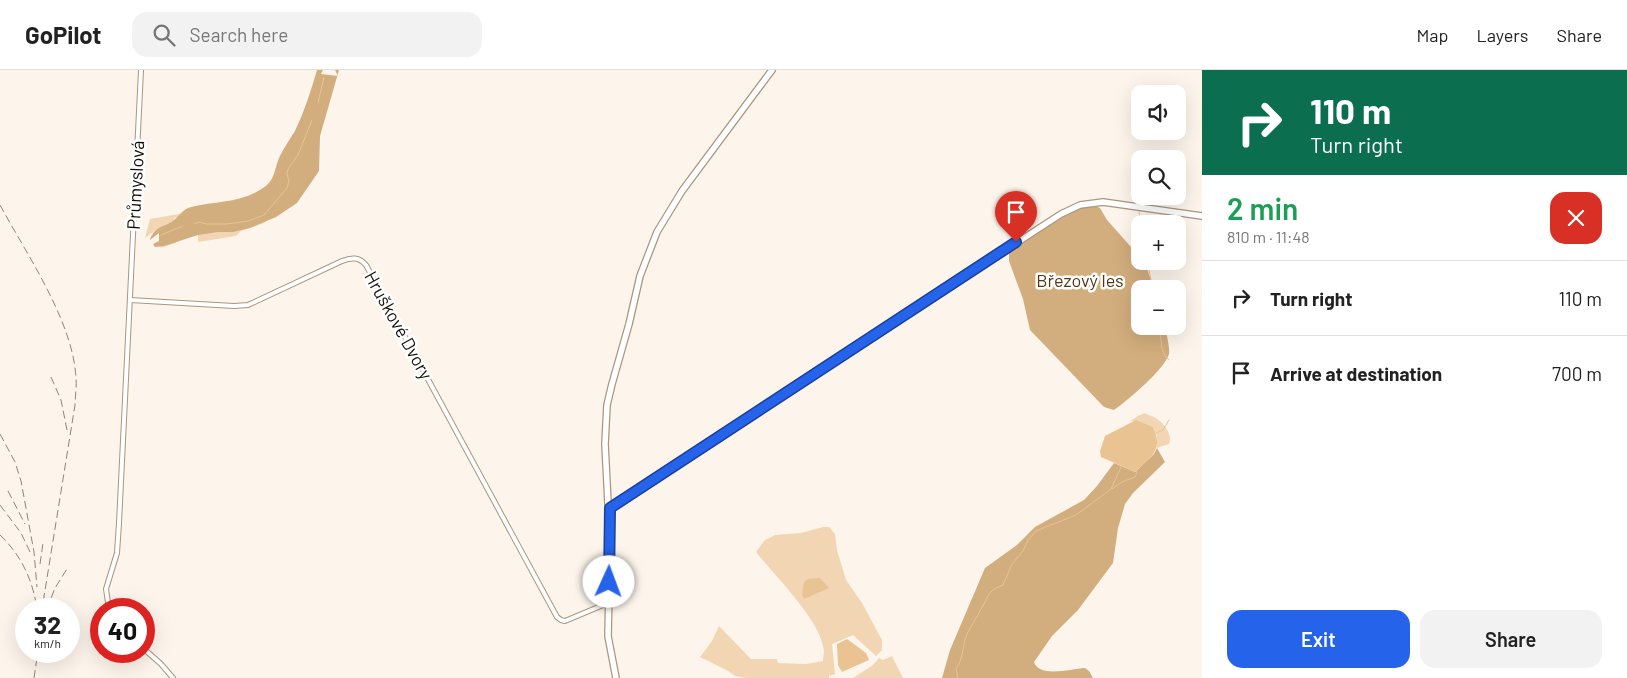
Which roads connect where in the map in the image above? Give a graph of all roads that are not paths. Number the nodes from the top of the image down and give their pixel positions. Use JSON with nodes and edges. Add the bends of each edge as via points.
{"nodes":[{"id":1,"x":141,"y":70,"type":"edge"},
{"id":2,"x":772,"y":70,"type":"edge"},
{"id":3,"x":1202,"y":216,"type":"edge"},
{"id":4,"x":130,"y":300,"type":"junction"},
{"id":5,"x":610,"y":508,"type":"junction"},
{"id":6,"x":107,"y":598,"type":"edge"},
{"id":7,"x":608,"y":603,"type":"junction"},
{"id":8,"x":155,"y":659,"type":"edge"},
{"id":9,"x":173,"y":678,"type":"edge"},
{"id":10,"x":616,"y":678,"type":"edge"}],
"edges":[{"from":1,"to":4,"type":"street","name":"Průmyslová"},
{"from":2,"to":5,"type":"street","via":[[682,191],[648,252],[607,405],[605,444]]},
{"from":3,"to":5,"type":"street","via":[[1103,202],[1080,204]]},
{"from":4,"to":6,"type":"street","via":[[118,541],[106,589]]},
{"from":4,"to":7,"type":"street","name":"Hruškové Dvory","via":[[248,304],[342,261],[360,259],[557,617],[565,620]]},
{"from":5,"to":7,"type":"street"},
{"from":7,"to":10,"type":"street","via":[[608,636]]},
{"from":8,"to":9,"type":"street"}]}
